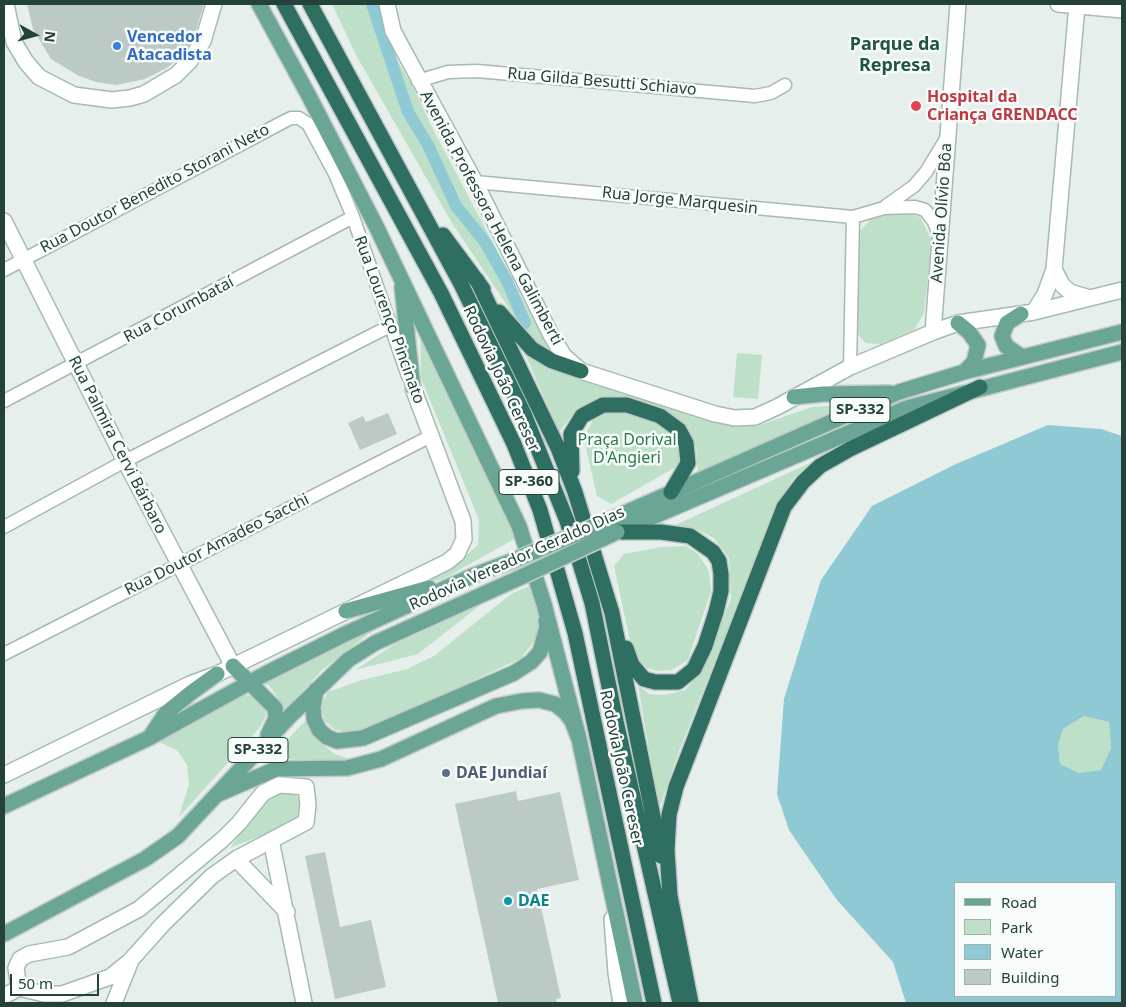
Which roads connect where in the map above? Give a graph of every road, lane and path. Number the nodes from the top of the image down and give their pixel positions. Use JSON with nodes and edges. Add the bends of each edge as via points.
{"nodes":[{"id":1,"x":214,"y":4,"type":"edge"},
{"id":2,"x":259,"y":4,"type":"edge"},
{"id":3,"x":284,"y":4,"type":"edge"},
{"id":4,"x":310,"y":4,"type":"edge"},
{"id":5,"x":387,"y":4,"type":"edge"},
{"id":6,"x":958,"y":4,"type":"edge"},
{"id":7,"x":1058,"y":4,"type":"edge"},
{"id":8,"x":1077,"y":6,"type":"junction"},
{"id":9,"x":5,"y":8,"type":"edge"},
{"id":10,"x":1122,"y":10,"type":"edge"},
{"id":11,"x":418,"y":81,"type":"junction"},
{"id":12,"x":785,"y":86,"type":"dead end"},
{"id":13,"x":308,"y":124,"type":"joint"},
{"id":14,"x":948,"y":135,"type":"junction"},
{"id":15,"x":475,"y":182,"type":"junction"},
{"id":16,"x":416,"y":198,"type":"junction"},
{"id":17,"x":884,"y":208,"type":"junction"},
{"id":18,"x":353,"y":217,"type":"junction"},
{"id":19,"x":853,"y":217,"type":"junction"},
{"id":20,"x":4,"y":221,"type":"edge"},
{"id":21,"x":941,"y":239,"type":"junction"},
{"id":22,"x":23,"y":259,"type":"junction"},
{"id":23,"x":1054,"y":268,"type":"junction"},
{"id":24,"x":4,"y":270,"type":"edge"},
{"id":25,"x":401,"y":278,"type":"junction"},
{"id":26,"x":477,"y":280,"type":"junction"},
{"id":27,"x":1122,"y":290,"type":"edge"},
{"id":28,"x":1091,"y":298,"type":"junction"},
{"id":29,"x":1027,"y":313,"type":"junction"},
{"id":30,"x":958,"y":323,"type":"junction"},
{"id":31,"x":390,"y":326,"type":"junction"},
{"id":32,"x":933,"y":332,"type":"junction"},
{"id":33,"x":1122,"y":332,"type":"edge"},
{"id":34,"x":1122,"y":352,"type":"edge"},
{"id":35,"x":1022,"y":357,"type":"junction"},
{"id":36,"x":76,"y":365,"type":"junction"},
{"id":37,"x":850,"y":367,"type":"junction"},
{"id":38,"x":581,"y":371,"type":"junction"},
{"id":39,"x":964,"y":372,"type":"junction"},
{"id":40,"x":980,"y":387,"type":"junction"},
{"id":41,"x":413,"y":388,"type":"junction"},
{"id":42,"x":899,"y":392,"type":"junction"},
{"id":43,"x":794,"y":397,"type":"junction"},
{"id":44,"x":4,"y":401,"type":"edge"},
{"id":45,"x":431,"y":436,"type":"junction"},
{"id":46,"x":125,"y":461,"type":"junction"},
{"id":47,"x":575,"y":492,"type":"junction"},
{"id":48,"x":671,"y":492,"type":"junction"},
{"id":49,"x":613,"y":526,"type":"junction"},
{"id":50,"x":4,"y":527,"type":"edge"},
{"id":51,"x":179,"y":565,"type":"junction"},
{"id":52,"x":472,"y":576,"type":"junction"},
{"id":53,"x":544,"y":604,"type":"junction"},
{"id":54,"x":346,"y":611,"type":"junction"},
{"id":55,"x":612,"y":613,"type":"junction"},
{"id":56,"x":4,"y":654,"type":"edge"},
{"id":57,"x":233,"y":666,"type":"junction"},
{"id":58,"x":218,"y":674,"type":"junction"},
{"id":59,"x":250,"y":682,"type":"junction"},
{"id":60,"x":316,"y":690,"type":"junction"},
{"id":61,"x":149,"y":738,"type":"junction"},
{"id":62,"x":579,"y":738,"type":"junction"},
{"id":63,"x":263,"y":745,"type":"junction"},
{"id":64,"x":4,"y":775,"type":"edge"},
{"id":65,"x":216,"y":796,"type":"junction"},
{"id":66,"x":4,"y":806,"type":"edge"},
{"id":67,"x":271,"y":840,"type":"junction"},
{"id":68,"x":236,"y":859,"type":"junction"},
{"id":69,"x":610,"y":880,"type":"junction"},
{"id":70,"x":670,"y":896,"type":"junction"},
{"id":71,"x":288,"y":914,"type":"junction"},
{"id":72,"x":4,"y":934,"type":"edge"},
{"id":73,"x":130,"y":961,"type":"junction"},
{"id":74,"x":19,"y":988,"type":"junction"},
{"id":75,"x":4,"y":996,"type":"edge"},
{"id":76,"x":68,"y":999,"type":"edge"},
{"id":77,"x":114,"y":1003,"type":"edge"},
{"id":78,"x":304,"y":1003,"type":"edge"},
{"id":79,"x":621,"y":1003,"type":"edge"},
{"id":80,"x":635,"y":1003,"type":"edge"},
{"id":81,"x":654,"y":1003,"type":"edge"},
{"id":82,"x":680,"y":1003,"type":"edge"},
{"id":83,"x":690,"y":1003,"type":"edge"}],
"edges":[{"from":1,"to":9,"type":"street","via":[[202,41],[176,75],[144,94],[112,100],[74,94],[39,77],[14,42]]},
{"from":2,"to":25,"type":"main road","via":[[315,106]]},
{"from":3,"to":81,"type":"highway","name":"Rodovia João Cereser","number":"SP-360","via":[[441,293],[514,444],[540,510],[575,633]]},
{"from":4,"to":16,"type":"highway","name":"Rodovia João Cereser","number":"SP-360"},
{"from":5,"to":11,"type":"street","name":"Avenida Professora Helena Galimberti","via":[[393,31]]},
{"from":6,"to":14,"type":"street","name":"Avenida Olívio Bôa"},
{"from":7,"to":8,"type":"street"},
{"from":8,"to":10,"type":"street"},
{"from":8,"to":23,"type":"street"},
{"from":11,"to":12,"type":"street","name":"Rua Gilda Besutti Schiavo","via":[[448,72],[477,71],[755,96],[771,94]]},
{"from":11,"to":15,"type":"street","name":"Avenida Professora Helena Galimberti"},
{"from":13,"to":18,"type":"street","name":"Rua Lourenço Pincinato","via":[[335,174]]},
{"from":13,"to":22,"type":"street","name":"Rua Doutor Benedito Storani Neto","via":[[299,118],[283,122]]},
{"from":14,"to":17,"type":"street","name":"Rua Jorge Marquesin","via":[[914,186]]},
{"from":14,"to":21,"type":"street","name":"Avenida Olívio Bôa"},
{"from":15,"to":19,"type":"street","name":"Rua Jorge Marquesin"},
{"from":15,"to":38,"type":"street","name":"Avenida Professora Helena Galimberti","via":[[550,335],[564,356]]},
{"from":16,"to":26,"type":"highway"},
{"from":16,"to":82,"type":"highway","name":"Rodovia João Cereser","number":"SP-360","via":[[524,414],[567,521],[592,603]]},
{"from":17,"to":19,"type":"street","name":"Rua Jorge Marquesin"},
{"from":17,"to":21,"type":"street","name":"Rua Jorge Marquesin","via":[[902,206],[925,210]]},
{"from":18,"to":31,"type":"street","name":"Rua Lourenço Pincinato"},
{"from":18,"to":36,"type":"street","name":"Rua Corumbataí"},
{"from":19,"to":37,"type":"street"},
{"from":20,"to":22,"type":"street","name":"Rua Palmira Cervi Bárbaro"},
{"from":21,"to":32,"type":"street","name":"Avenida Olívio Bôa"},
{"from":22,"to":24,"type":"street","name":"Rua Doutor Benedito Storani Neto"},
{"from":22,"to":36,"type":"street","name":"Rua Palmira Cervi Bárbaro"},
{"from":23,"to":28,"type":"street","via":[[1070,292]]},
{"from":23,"to":29,"type":"street","via":[[1045,294]]},
{"from":25,"to":41,"type":"main road"},
{"from":25,"to":53,"type":"main road","via":[[519,526]]},
{"from":26,"to":38,"type":"highway","via":[[532,349],[552,361]]},
{"from":26,"to":47,"type":"highway","via":[[558,448]]},
{"from":27,"to":28,"type":"street","name":"Avenida Professora Helena Galimberti"},
{"from":28,"to":29,"type":"street","name":"Avenida Professora Helena Galimberti"},
{"from":29,"to":30,"type":"street","name":"Avenida Professora Helena Galimberti"},
{"from":29,"to":35,"type":"main road","via":[[1007,323],[1002,336],[1006,346]]},
{"from":30,"to":32,"type":"street","name":"Avenida Professora Helena Galimberti"},
{"from":30,"to":39,"type":"main road","via":[[978,346],[974,362]]},
{"from":31,"to":41,"type":"street","name":"Rua Lourenço Pincinato"},
{"from":31,"to":46,"type":"street"},
{"from":32,"to":37,"type":"street","name":"Avenida Professora Helena Galimberti"},
{"from":33,"to":35,"type":"main road","name":"Rodovia Vereador Geraldo Dias","number":"SP-332"},
{"from":34,"to":40,"type":"main road","name":"Rodovia Vereador Geraldo Dias","number":"SP-332"},
{"from":35,"to":39,"type":"main road","name":"Rodovia Vereador Geraldo Dias","number":"SP-332"},
{"from":36,"to":44,"type":"street","name":"Rua Corumbataí"},
{"from":36,"to":46,"type":"street","name":"Rua Palmira Cervi Bárbaro"},
{"from":37,"to":43,"type":"street","name":"Avenida Professora Helena Galimberti"},
{"from":38,"to":43,"type":"street","name":"Avenida Professora Helena Galimberti","via":[[735,418],[755,417]]},
{"from":39,"to":42,"type":"main road","name":"Rodovia Vereador Geraldo Dias","number":"SP-332"},
{"from":40,"to":49,"type":"main road","name":"Rodovia Vereador Geraldo Dias","number":"SP-332","via":[[859,426]]},
{"from":40,"to":70,"type":"highway","via":[[820,466],[784,507],[676,787],[669,815],[667,850]]},
{"from":41,"to":45,"type":"street","name":"Rua Lourenço Pincinato"},
{"from":42,"to":43,"type":"main road"},
{"from":42,"to":48,"type":"main road","name":"Rodovia Vereador Geraldo Dias","number":"SP-332"},
{"from":45,"to":51,"type":"street","name":"Rua Doutor Amadeo Sacchi"},
{"from":45,"to":54,"type":"street","name":"Rua Lourenço Pincinato","via":[[463,521],[461,547],[446,562]]},
{"from":46,"to":50,"type":"street"},
{"from":46,"to":51,"type":"street","name":"Rua Palmira Cervi Bárbaro"},
{"from":47,"to":48,"type":"highway","via":[[571,434],[582,416],[603,404],[627,404],[660,416],[679,430],[686,442],[688,464]]},
{"from":47,"to":55,"type":"highway"},
{"from":48,"to":49,"type":"main road","name":"Rodovia Vereador Geraldo Dias","number":"SP-332"},
{"from":49,"to":52,"type":"main road","name":"Rodovia Vereador Geraldo Dias","number":"SP-332","bridge":true},
{"from":49,"to":55,"type":"highway","via":[[690,536],[703,543],[719,561],[721,591],[705,646],[694,669],[678,682],[644,679],[632,665]]},
{"from":49,"to":60,"type":"main road","name":"Rodovia Vereador Geraldo Dias","number":"SP-332","bridge":true,"via":[[519,578],[375,643],[348,660]]},
{"from":51,"to":56,"type":"street","name":"Rua Doutor Amadeo Sacchi"},
{"from":51,"to":57,"type":"street","name":"Rua Palmira Cervi Bárbaro"},
{"from":52,"to":54,"type":"main road"},
{"from":52,"to":59,"type":"main road","name":"Rodovia Vereador Geraldo Dias","number":"SP-332"},
{"from":53,"to":60,"type":"main road","via":[[547,627],[540,652],[531,662],[514,673],[363,738],[337,741],[319,730],[313,707]]},
{"from":53,"to":62,"type":"main road"},
{"from":54,"to":57,"type":"street"},
{"from":55,"to":70,"type":"highway"},
{"from":57,"to":58,"type":"street"},
{"from":57,"to":59,"type":"main road"},
{"from":58,"to":61,"type":"main road","via":[[166,714]]},
{"from":58,"to":64,"type":"street","via":[[190,684]]},
{"from":59,"to":61,"type":"main road","name":"Rodovia Vereador Geraldo Dias","number":"SP-332"},
{"from":59,"to":63,"type":"main road","via":[[275,708],[276,718]]},
{"from":60,"to":63,"type":"main road","name":"Rodovia Vereador Geraldo Dias","number":"SP-332"},
{"from":61,"to":66,"type":"main road","name":"Rodovia Vereador Geraldo Dias","number":"SP-332"},
{"from":62,"to":65,"type":"main road","via":[[566,712],[555,704],[522,700],[496,706],[381,759],[347,768],[276,769]]},
{"from":62,"to":69,"type":"main road"},
{"from":63,"to":65,"type":"main road","name":"Rodovia Vereador Geraldo Dias","number":"SP-332"},
{"from":65,"to":72,"type":"main road","name":"Rodovia Vereador Geraldo Dias","number":"SP-332","via":[[165,846]]},
{"from":67,"to":68,"type":"street"},
{"from":67,"to":71,"type":"street"},
{"from":67,"to":74,"type":"street","via":[[306,822],[306,787],[279,785],[263,793],[223,838],[139,909],[68,947],[29,954],[20,959],[16,968]]},
{"from":68,"to":71,"type":"street"},
{"from":68,"to":73,"type":"street","via":[[194,893]]},
{"from":69,"to":79,"type":"street"},
{"from":69,"to":80,"type":"main road"},
{"from":70,"to":83,"type":"highway"},
{"from":71,"to":78,"type":"street"},
{"from":73,"to":76,"type":"street","via":[[110,977]]},
{"from":73,"to":77,"type":"street"},
{"from":74,"to":75,"type":"street"},
{"from":74,"to":76,"type":"street"}]}
